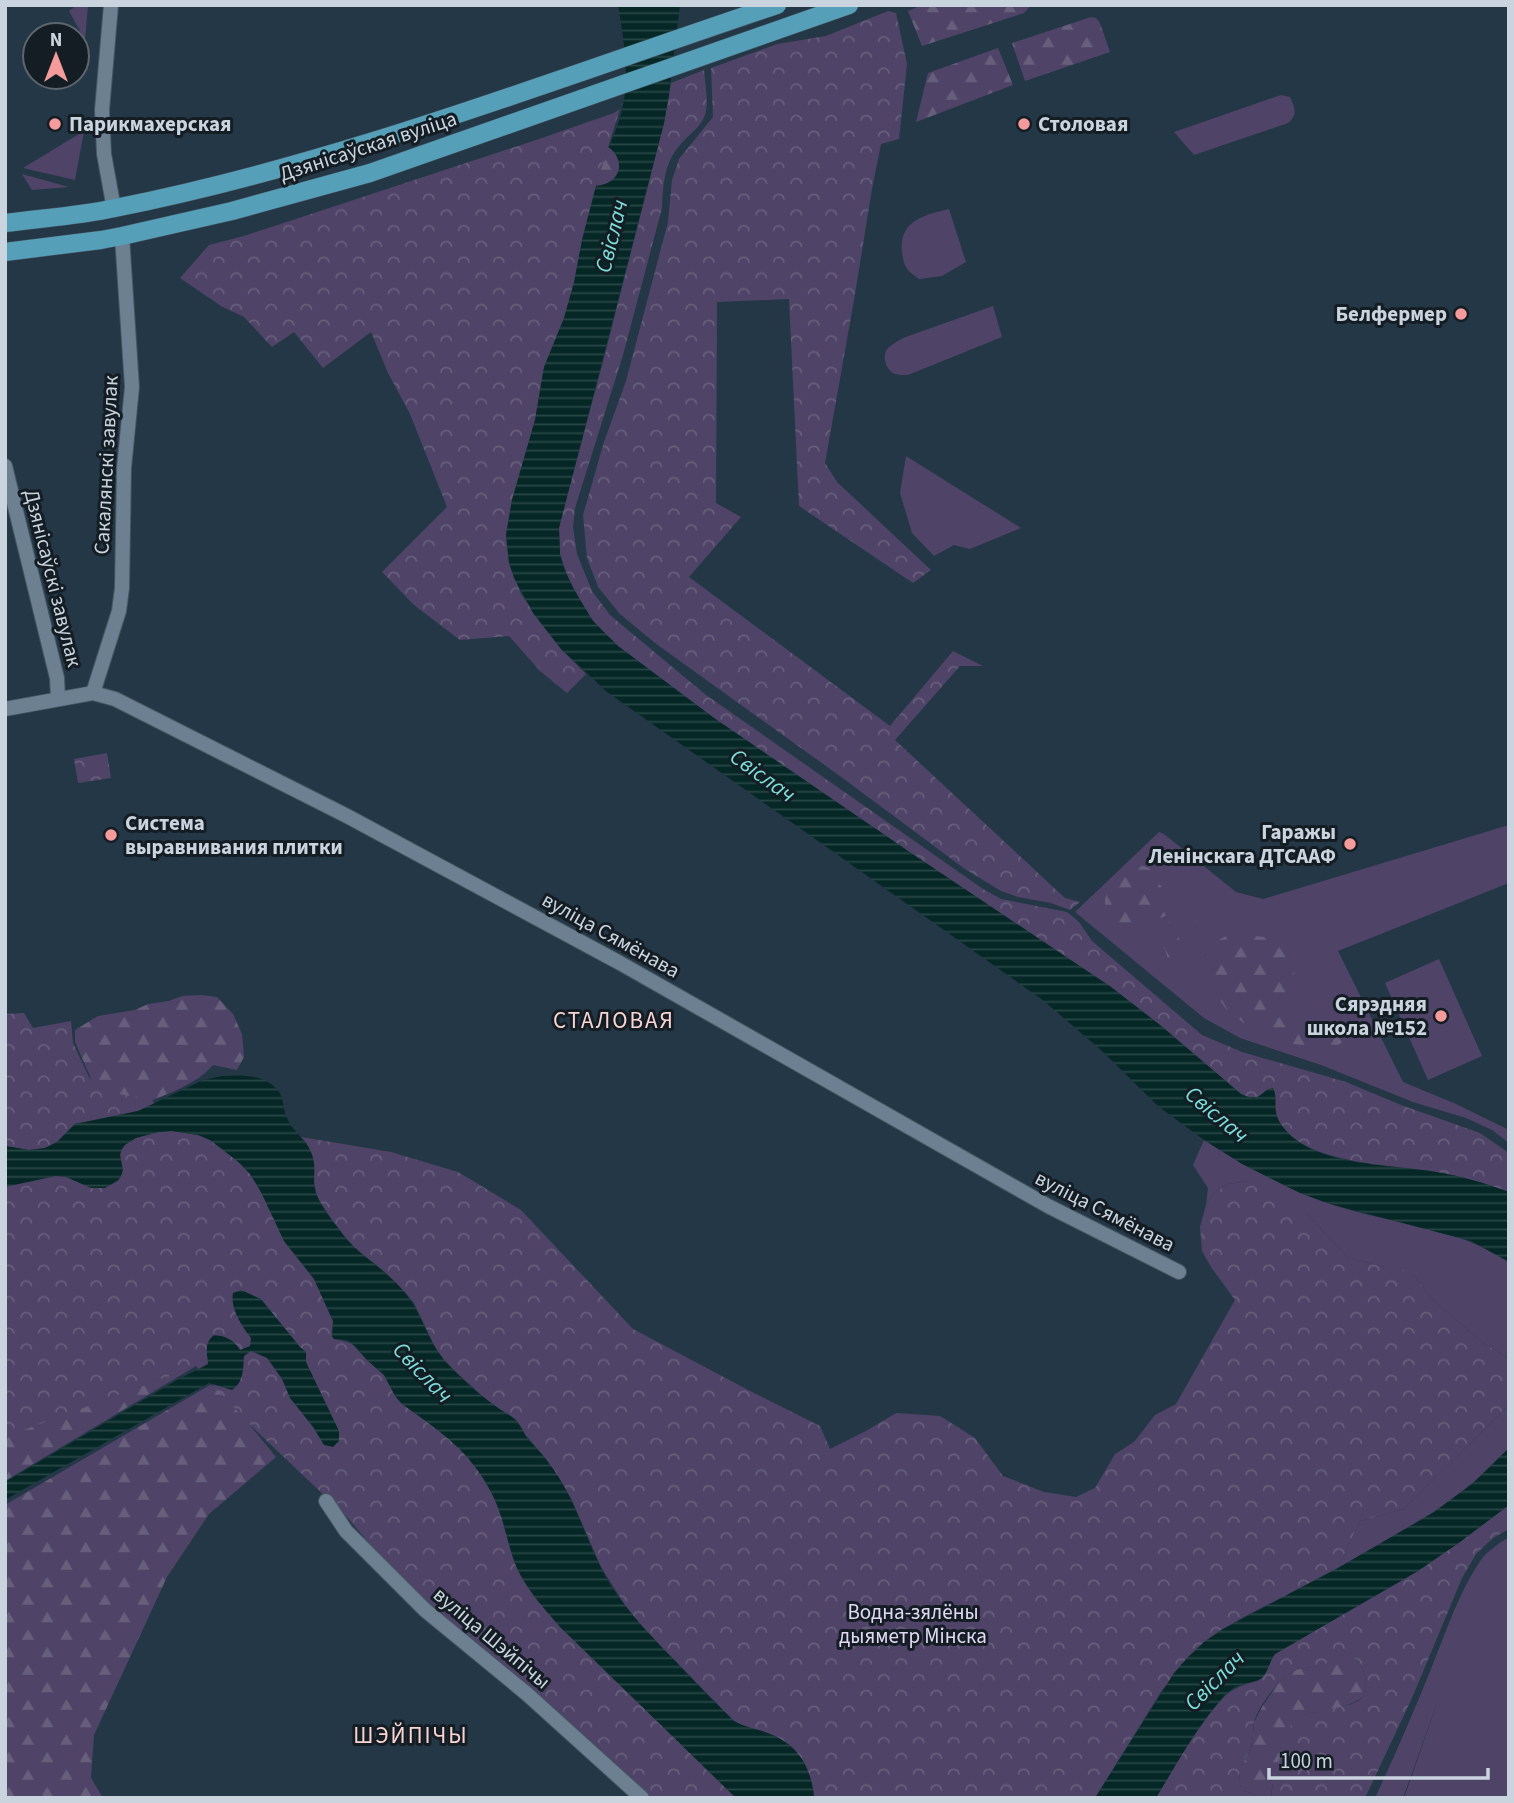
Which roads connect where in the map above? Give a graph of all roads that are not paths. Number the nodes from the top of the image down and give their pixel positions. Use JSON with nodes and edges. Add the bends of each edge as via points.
{"nodes":[{"id":1,"x":111,"y":5,"type":"edge"},
{"id":2,"x":777,"y":5,"type":"edge"},
{"id":3,"x":849,"y":5,"type":"edge"},
{"id":4,"x":114,"y":209,"type":"junction"},
{"id":5,"x":5,"y":223,"type":"edge"},
{"id":6,"x":122,"y":236,"type":"junction"},
{"id":7,"x":5,"y":252,"type":"edge"},
{"id":8,"x":5,"y":466,"type":"edge"},
{"id":9,"x":93,"y":693,"type":"junction"},
{"id":10,"x":58,"y":699,"type":"junction"},
{"id":11,"x":5,"y":709,"type":"edge"},
{"id":12,"x":1179,"y":1272,"type":"dead end"},
{"id":13,"x":326,"y":1501,"type":"dead end"},
{"id":14,"x":642,"y":1798,"type":"edge"}],
"edges":[{"from":1,"to":4,"type":"street","via":[[102,110]]},
{"from":2,"to":4,"type":"main road","name":"Дзянісаўская вуліца","via":[[337,153]]},
{"from":3,"to":6,"type":"main road","name":"Дзянісаўская вуліца","via":[[370,173]]},
{"from":4,"to":5,"type":"main road","name":"Дзянісаўская вуліца"},
{"from":6,"to":7,"type":"main road","name":"Дзянісаўская вуліца"},
{"from":6,"to":9,"type":"street","name":"Сакалянскі завулак","via":[[132,387],[124,468],[122,588]]},
{"from":8,"to":10,"type":"street","name":"Дзянісаўскі завулак","via":[[57,678]]},
{"from":9,"to":10,"type":"street","name":"вуліца Сямёнава"},
{"from":9,"to":12,"type":"street","name":"вуліца Сямёнава","via":[[116,699],[359,822],[620,963],[1048,1206]]},
{"from":10,"to":11,"type":"street","name":"вуліца Сямёнава"},
{"from":13,"to":14,"type":"street","name":"вуліца Шэйпічы","via":[[346,1531],[425,1611],[527,1694]]}]}
